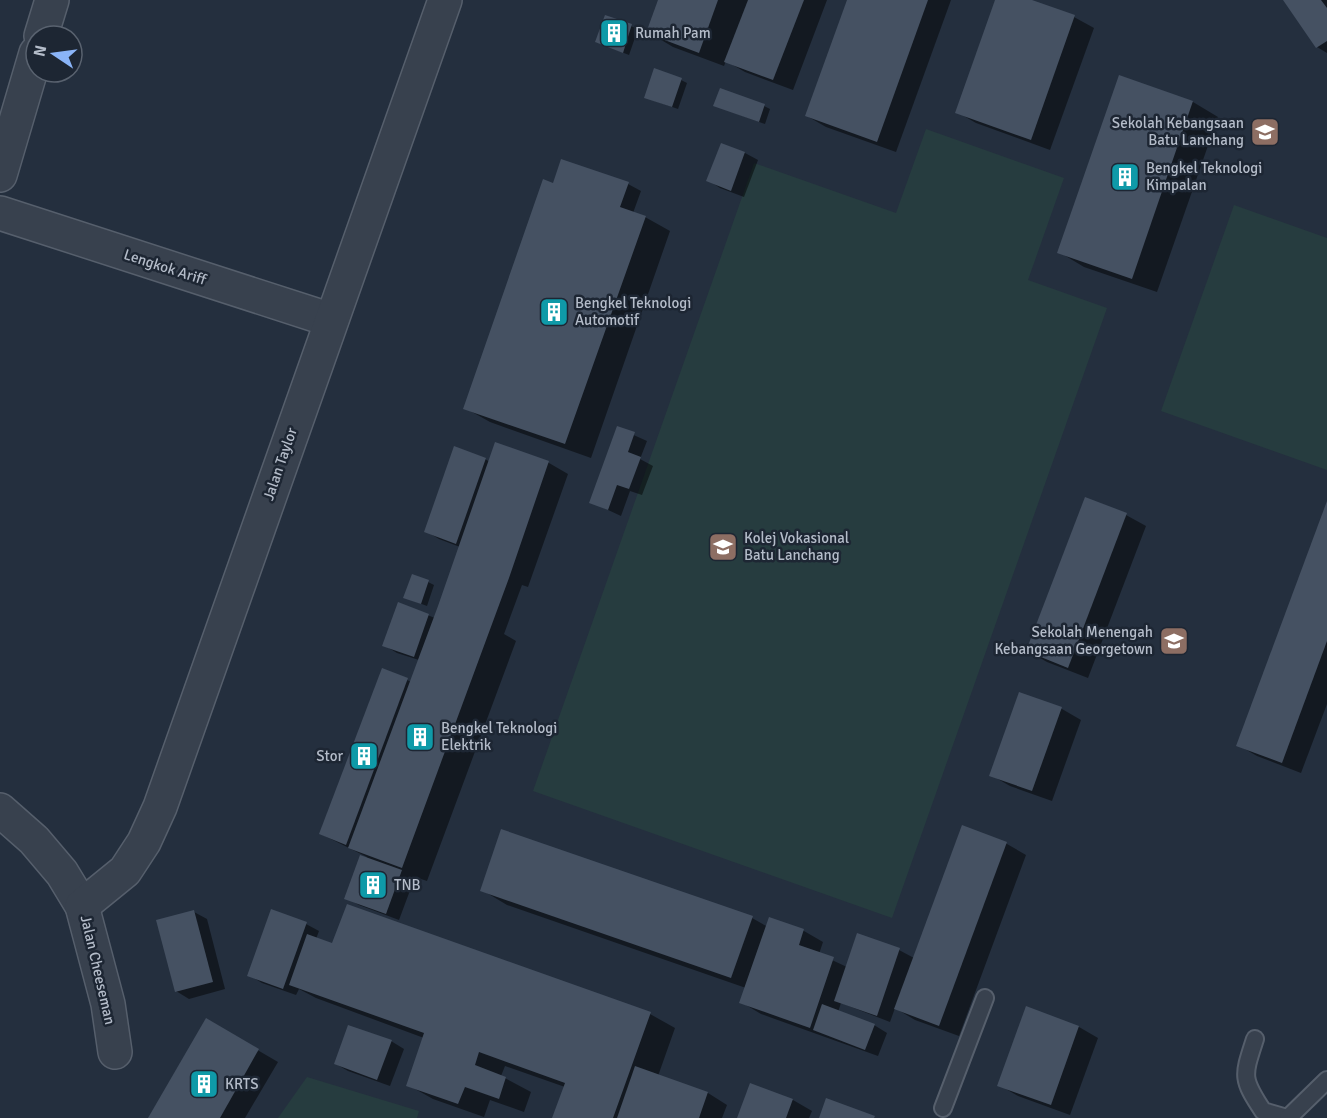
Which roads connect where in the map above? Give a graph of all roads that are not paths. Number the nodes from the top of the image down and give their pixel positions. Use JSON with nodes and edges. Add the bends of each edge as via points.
{"nodes":[{"id":1,"x":52,"y":0,"type":"edge"},
{"id":2,"x":445,"y":0,"type":"edge"},
{"id":3,"x":45,"y":24,"type":"edge"},
{"id":4,"x":27,"y":84,"type":"edge"},
{"id":5,"x":0,"y":176,"type":"edge"},
{"id":6,"x":0,"y":213,"type":"edge"},
{"id":7,"x":331,"y":320,"type":"junction"},
{"id":8,"x":0,"y":810,"type":"edge"},
{"id":9,"x":82,"y":906,"type":"junction"},
{"id":10,"x":985,"y":998,"type":"dead end"},
{"id":11,"x":1255,"y":1039,"type":"dead end"},
{"id":12,"x":115,"y":1052,"type":"dead end"},
{"id":13,"x":1327,"y":1080,"type":"edge"},
{"id":14,"x":943,"y":1108,"type":"dead end"},
{"id":15,"x":1288,"y":1118,"type":"edge"}],
"edges":[{"from":1,"to":3,"type":"street"},
{"from":2,"to":7,"type":"street","name":"Jalan Taylor"},
{"from":4,"to":5,"type":"street"},
{"from":6,"to":7,"type":"street","name":"Lengkok Ariff"},
{"from":7,"to":9,"type":"street","name":"Jalan Taylor","via":[[160,807],[125,871]]},
{"from":8,"to":9,"type":"street","name":"Jalan Cheeseman","via":[[34,840],[62,873]]},
{"from":9,"to":12,"type":"street","name":"Jalan Cheeseman","via":[[108,1004]]},
{"from":10,"to":14,"type":"lane"},
{"from":11,"to":15,"type":"lane","via":[[1245,1068],[1247,1088],[1263,1111]]},
{"from":13,"to":15,"type":"lane"}]}
